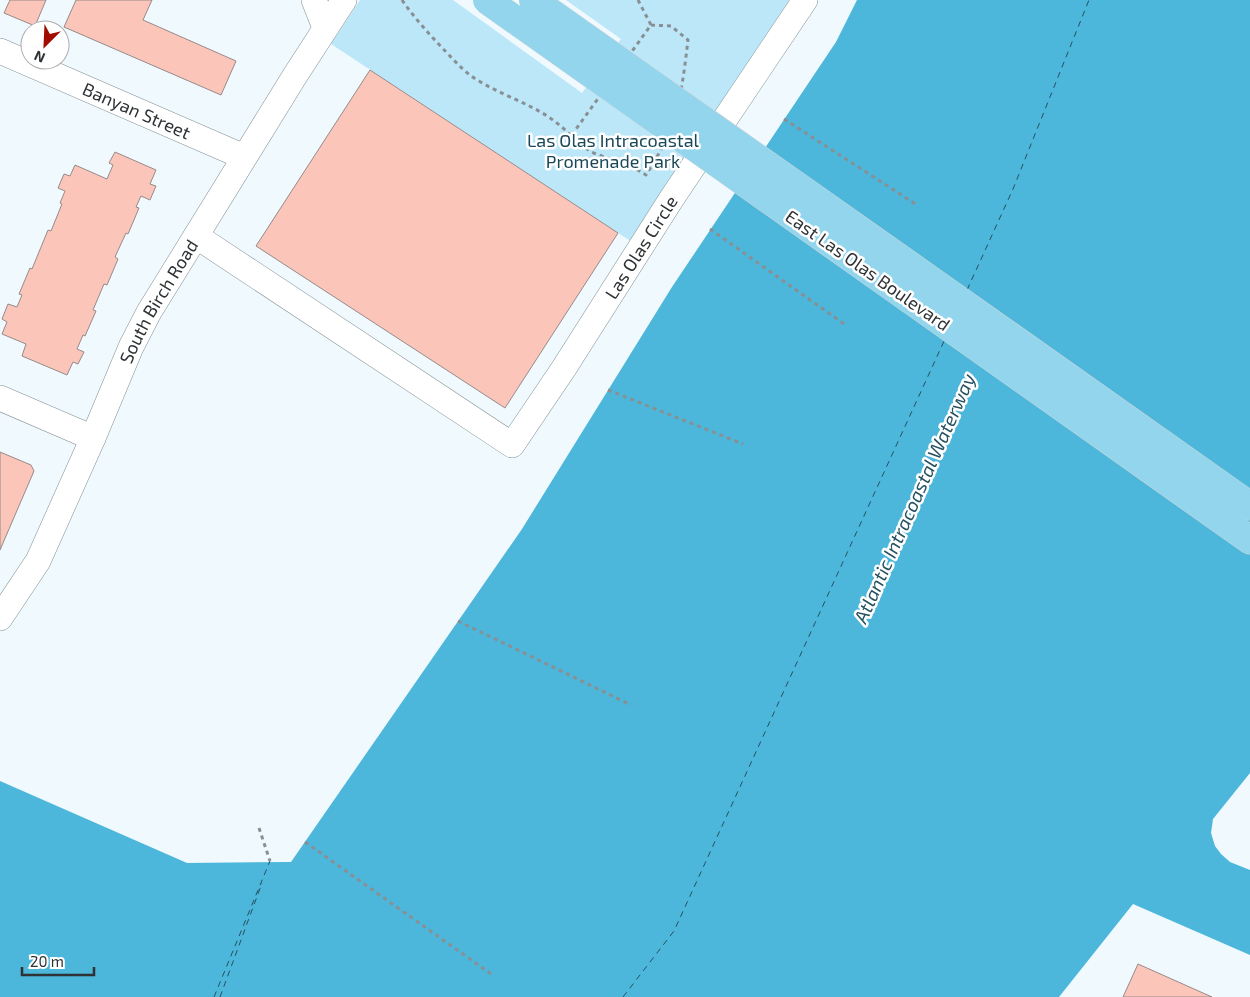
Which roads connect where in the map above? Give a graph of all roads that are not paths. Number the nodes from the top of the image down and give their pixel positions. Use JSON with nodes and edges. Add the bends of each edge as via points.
{"nodes":[{"id":1,"x":314,"y":0,"type":"edge"},
{"id":2,"x":344,"y":0,"type":"edge"},
{"id":3,"x":487,"y":0,"type":"edge"},
{"id":4,"x":532,"y":0,"type":"edge"},
{"id":5,"x":804,"y":0,"type":"edge"},
{"id":6,"x":325,"y":28,"type":"junction"},
{"id":7,"x":0,"y":51,"type":"edge"},
{"id":8,"x":244,"y":157,"type":"junction"},
{"id":9,"x":196,"y":236,"type":"junction"},
{"id":10,"x":0,"y":398,"type":"edge"},
{"id":11,"x":93,"y":438,"type":"junction"},
{"id":12,"x":1250,"y":506,"type":"edge"},
{"id":13,"x":1250,"y":540,"type":"edge"},
{"id":14,"x":0,"y":618,"type":"edge"}],
"edges":[{"from":1,"to":6,"type":"street"},
{"from":2,"to":6,"type":"street","name":"South Birch Road"},
{"from":3,"to":13,"type":"main road","name":"East Las Olas Boulevard","bridge":true},
{"from":4,"to":12,"type":"main road","name":"East Las Olas Boulevard","bridge":true},
{"from":5,"to":9,"type":"street","name":"Las Olas Circle","via":[[512,445]]},
{"from":6,"to":8,"type":"street","name":"South Birch Road"},
{"from":7,"to":8,"type":"street","name":"Banyan Street"},
{"from":8,"to":9,"type":"street","name":"South Birch Road"},
{"from":9,"to":11,"type":"street","name":"South Birch Road","via":[[140,329]]},
{"from":10,"to":11,"type":"street"},
{"from":11,"to":14,"type":"street","name":"South Birch Road","via":[[38,561]]}]}
